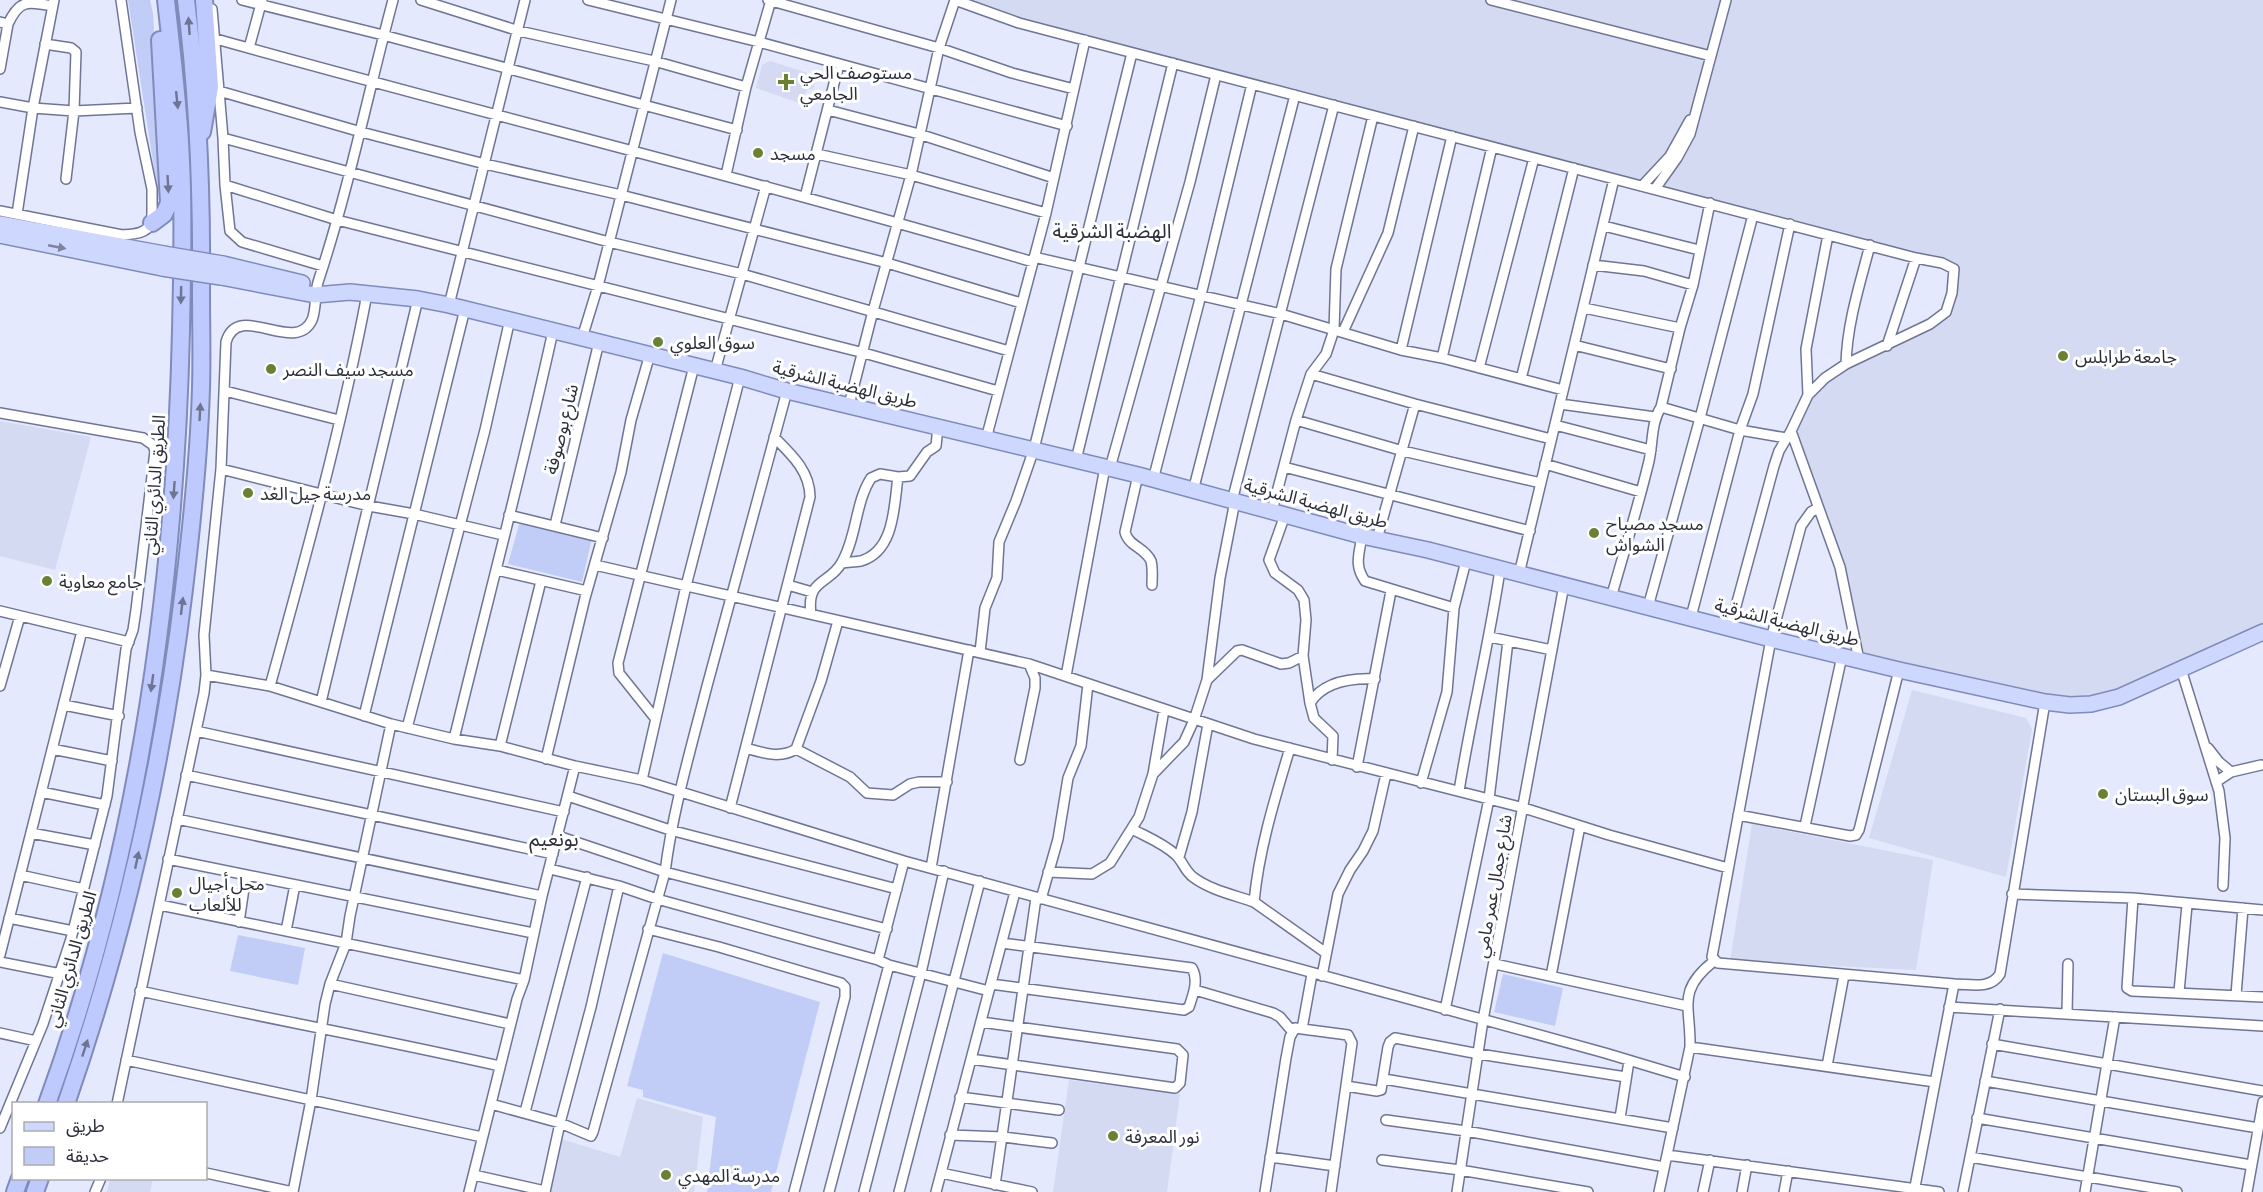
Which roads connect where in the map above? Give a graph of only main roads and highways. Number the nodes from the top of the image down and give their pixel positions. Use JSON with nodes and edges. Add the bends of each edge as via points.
{"nodes":[{"id":1,"x":164,"y":0,"type":"edge"},
{"id":2,"x":186,"y":0,"type":"edge"},
{"id":3,"x":204,"y":0,"type":"edge"},
{"id":4,"x":198,"y":147,"type":"junction"},
{"id":5,"x":152,"y":223,"type":"road end"},
{"id":6,"x":0,"y":224,"type":"edge"},
{"id":7,"x":0,"y":235,"type":"edge"},
{"id":8,"x":163,"y":261,"type":"junction"},
{"id":9,"x":2263,"y":632,"type":"edge"},
{"id":10,"x":48,"y":1102,"type":"edge"},
{"id":11,"x":67,"y":1102,"type":"edge"}],
"edges":[{"from":1,"to":5,"type":"highway","one_way":true,"via":[[160,45],[169,203],[164,214]]},
{"from":1,"to":10,"type":"highway","name":"الطريق الدائري الثاني","one_way":true,"via":[[182,163],[179,414],[170,543],[150,694],[118,861],[86,988]]},
{"from":4,"to":2,"type":"highway","one_way":true},
{"from":3,"to":4,"type":"highway","via":[[210,87]]},
{"from":11,"to":4,"type":"highway","one_way":true,"via":[[97,1011],[136,866],[172,686],[190,545],[201,389]]},
{"from":6,"to":8,"type":"main road"},
{"from":7,"to":8,"type":"main road","one_way":true},
{"from":8,"to":9,"type":"main road","name":"طريق الهضبة الشرقية","bridge":true,"via":[[316,291],[418,299],[510,319],[787,391],[1138,475],[1369,538],[1771,639],[2045,702],[2091,704],[2119,697]]}]}
